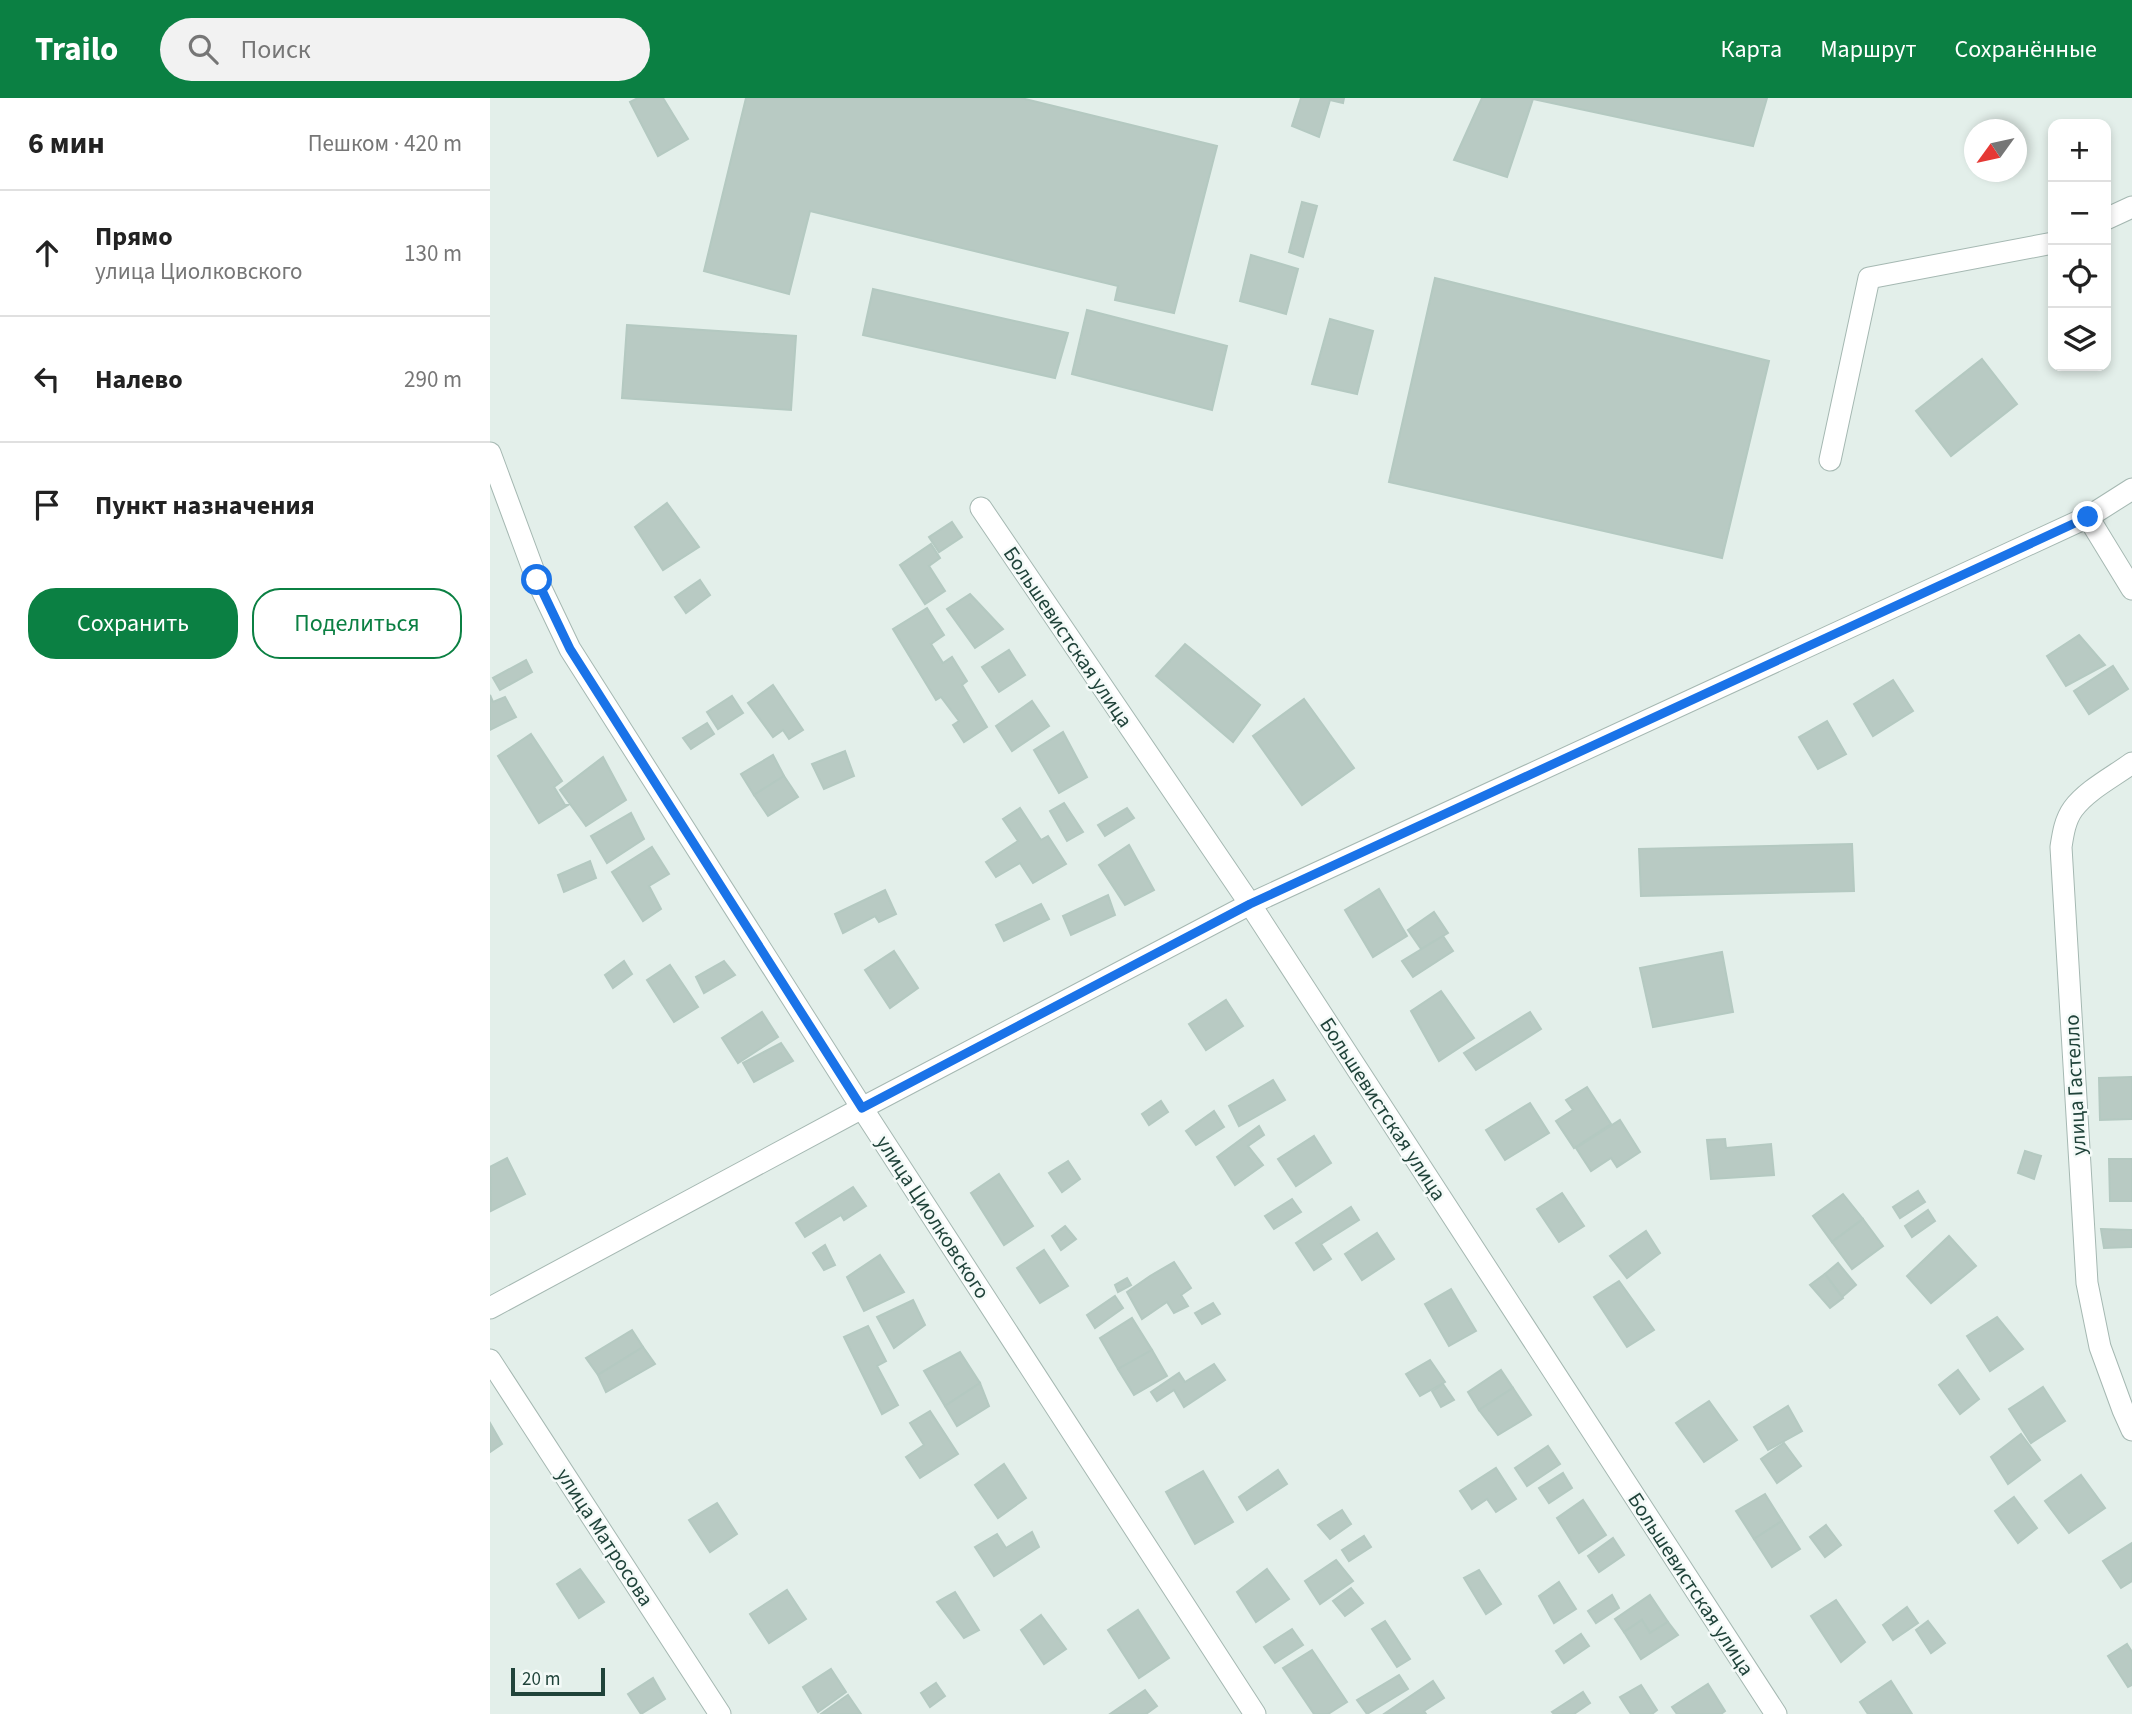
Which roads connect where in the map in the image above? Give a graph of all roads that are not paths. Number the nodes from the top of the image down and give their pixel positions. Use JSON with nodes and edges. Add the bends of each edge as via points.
{"nodes":[{"id":1,"x":2132,"y":207,"type":"edge"},
{"id":2,"x":2111,"y":217,"type":"edge"},
{"id":3,"x":2048,"y":244,"type":"edge"},
{"id":4,"x":490,"y":453,"type":"edge"},
{"id":5,"x":1830,"y":460,"type":"dead end"},
{"id":6,"x":2132,"y":489,"type":"edge"},
{"id":7,"x":981,"y":508,"type":"dead end"},
{"id":8,"x":2088,"y":517,"type":"junction"},
{"id":9,"x":2132,"y":589,"type":"edge"},
{"id":10,"x":2132,"y":764,"type":"edge"},
{"id":11,"x":1250,"y":904,"type":"junction"},
{"id":12,"x":862,"y":1108,"type":"junction"},
{"id":13,"x":490,"y":1308,"type":"edge"},
{"id":14,"x":490,"y":1360,"type":"edge"},
{"id":15,"x":2132,"y":1430,"type":"edge"},
{"id":16,"x":720,"y":1714,"type":"edge"},
{"id":17,"x":1255,"y":1714,"type":"edge"},
{"id":18,"x":1776,"y":1714,"type":"edge"}],
"edges":[{"from":1,"to":2,"type":"street"},
{"from":3,"to":5,"type":"street","via":[[1869,278]]},
{"from":4,"to":12,"type":"street","name":"улица Циолковского","via":[[537,580],[570,649]]},
{"from":6,"to":8,"type":"street"},
{"from":7,"to":11,"type":"street","name":"Большевистская улица"},
{"from":8,"to":9,"type":"street"},
{"from":8,"to":11,"type":"street"},
{"from":10,"to":15,"type":"street","name":"улица Гастелло","via":[[2072,809],[2061,847],[2087,1283],[2100,1347]]},
{"from":11,"to":12,"type":"street"},
{"from":11,"to":18,"type":"street","name":"Большевистская улица"},
{"from":12,"to":13,"type":"street"},
{"from":12,"to":17,"type":"street","name":"улица Циолковского"},
{"from":14,"to":16,"type":"street","name":"улица Матросова"}]}
